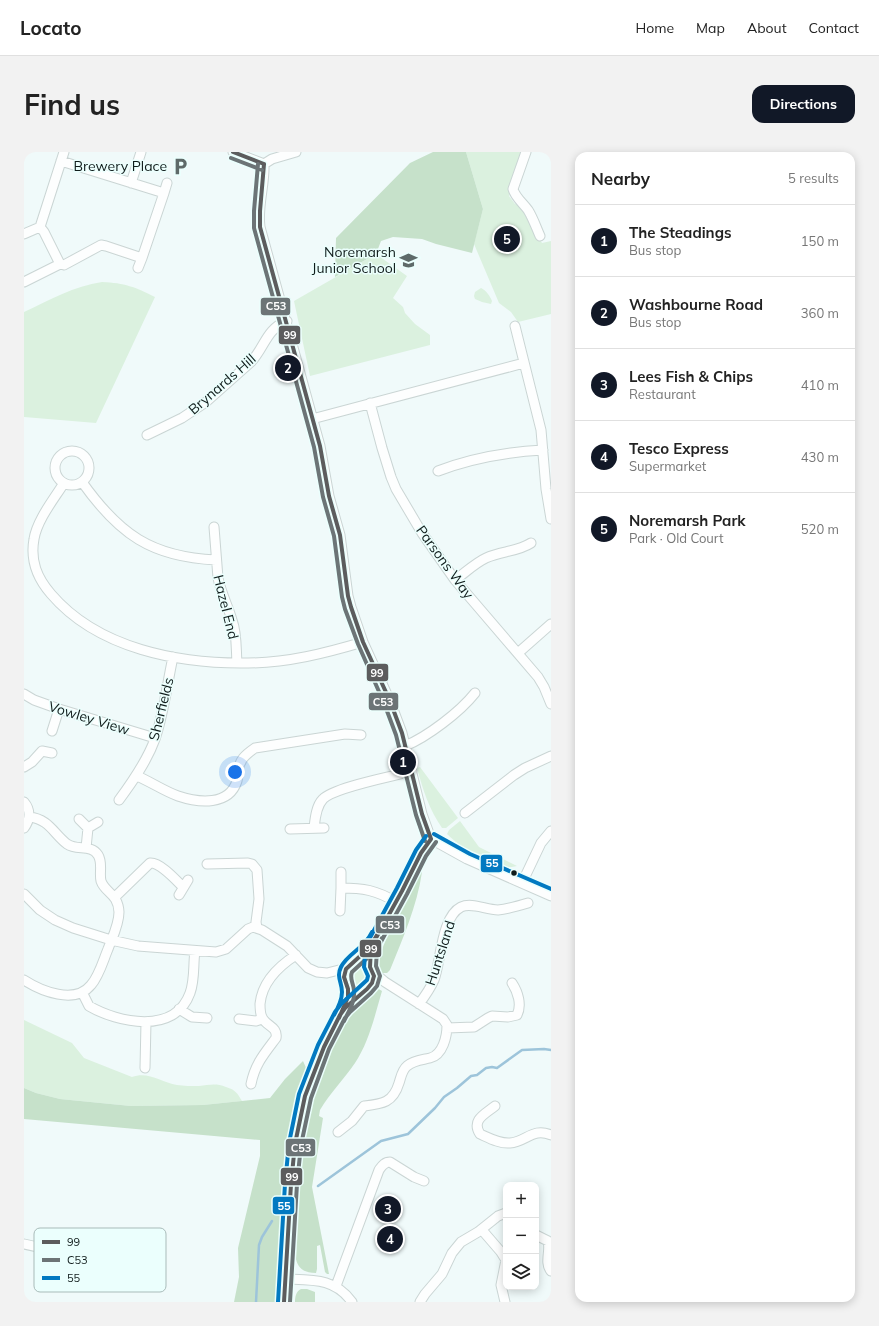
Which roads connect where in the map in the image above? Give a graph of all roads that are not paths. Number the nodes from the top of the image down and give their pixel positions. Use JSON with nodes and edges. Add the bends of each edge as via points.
{"nodes":[{"id":1,"x":141,"y":152,"type":"edge"},
{"id":2,"x":233,"y":152,"type":"edge"},
{"id":3,"x":526,"y":152,"type":"edge"},
{"id":4,"x":291,"y":153,"type":"edge"},
{"id":5,"x":63,"y":156,"type":"edge"},
{"id":6,"x":264,"y":164,"type":"junction"},
{"id":7,"x":131,"y":183,"type":"junction"},
{"id":8,"x":167,"y":183,"type":"dead end"},
{"id":9,"x":164,"y":193,"type":"junction"},
{"id":10,"x":40,"y":226,"type":"junction"},
{"id":11,"x":24,"y":234,"type":"edge"},
{"id":12,"x":540,"y":236,"type":"dead end"},
{"id":13,"x":142,"y":258,"type":"junction"},
{"id":14,"x":60,"y":264,"type":"junction"},
{"id":15,"x":138,"y":268,"type":"dead end"},
{"id":16,"x":24,"y":282,"type":"edge"},
{"id":17,"x":287,"y":321,"type":"junction"},
{"id":18,"x":515,"y":326,"type":"dead end"},
{"id":19,"x":524,"y":363,"type":"junction"},
{"id":20,"x":370,"y":403,"type":"junction"},
{"id":21,"x":312,"y":419,"type":"junction"},
{"id":22,"x":147,"y":435,"type":"dead end"},
{"id":23,"x":543,"y":450,"type":"junction"},
{"id":24,"x":438,"y":471,"type":"dead end"},
{"id":25,"x":82,"y":482,"type":"junction"},
{"id":26,"x":64,"y":483,"type":"junction"},
{"id":27,"x":551,"y":519,"type":"edge"},
{"id":28,"x":214,"y":527,"type":"dead end"},
{"id":29,"x":531,"y":544,"type":"dead end"},
{"id":30,"x":216,"y":560,"type":"junction"},
{"id":31,"x":455,"y":580,"type":"junction"},
{"id":32,"x":551,"y":624,"type":"edge"},
{"id":33,"x":363,"y":642,"type":"junction"},
{"id":34,"x":518,"y":653,"type":"junction"},
{"id":35,"x":173,"y":657,"type":"junction"},
{"id":36,"x":236,"y":663,"type":"junction"},
{"id":37,"x":476,"y":693,"type":"dead end"},
{"id":38,"x":24,"y":694,"type":"edge"},
{"id":39,"x":551,"y":704,"type":"edge"},
{"id":40,"x":59,"y":709,"type":"junction"},
{"id":41,"x":52,"y":731,"type":"dead end"},
{"id":42,"x":361,"y":735,"type":"dead end"},
{"id":43,"x":155,"y":738,"type":"junction"},
{"id":44,"x":405,"y":746,"type":"junction"},
{"id":45,"x":52,"y":753,"type":"dead end"},
{"id":46,"x":551,"y":756,"type":"edge"},
{"id":47,"x":24,"y":767,"type":"edge"},
{"id":48,"x":412,"y":771,"type":"junction"},
{"id":49,"x":137,"y":776,"type":"junction"},
{"id":50,"x":119,"y":800,"type":"dead end"},
{"id":51,"x":24,"y":802,"type":"edge"},
{"id":52,"x":465,"y":813,"type":"dead end"},
{"id":53,"x":29,"y":817,"type":"junction"},
{"id":54,"x":79,"y":819,"type":"dead end"},
{"id":55,"x":98,"y":822,"type":"dead end"},
{"id":56,"x":24,"y":828,"type":"edge"},
{"id":57,"x":88,"y":828,"type":"junction"},
{"id":58,"x":314,"y":828,"type":"junction"},
{"id":59,"x":324,"y":828,"type":"dead end"},
{"id":60,"x":290,"y":829,"type":"dead end"},
{"id":61,"x":551,"y":831,"type":"edge"},
{"id":62,"x":431,"y":839,"type":"junction"},
{"id":63,"x":86,"y":848,"type":"junction"},
{"id":64,"x":207,"y":864,"type":"dead end"},
{"id":65,"x":340,"y":872,"type":"dead end"},
{"id":66,"x":522,"y":883,"type":"junction"},
{"id":67,"x":183,"y":887,"type":"dead end"},
{"id":68,"x":340,"y":888,"type":"junction"},
{"id":69,"x":24,"y":894,"type":"edge"},
{"id":70,"x":551,"y":896,"type":"edge"},
{"id":71,"x":115,"y":897,"type":"junction"},
{"id":72,"x":396,"y":902,"type":"junction"},
{"id":73,"x":32,"y":903,"type":"junction"},
{"id":74,"x":528,"y":904,"type":"dead end"},
{"id":75,"x":24,"y":909,"type":"edge"},
{"id":76,"x":340,"y":911,"type":"dead end"},
{"id":77,"x":257,"y":928,"type":"junction"},
{"id":78,"x":112,"y":940,"type":"junction"},
{"id":79,"x":371,"y":946,"type":"junction"},
{"id":80,"x":195,"y":951,"type":"junction"},
{"id":81,"x":296,"y":955,"type":"junction"},
{"id":82,"x":350,"y":965,"type":"junction"},
{"id":83,"x":372,"y":969,"type":"junction"},
{"id":84,"x":327,"y":973,"type":"junction"},
{"id":85,"x":24,"y":980,"type":"edge"},
{"id":86,"x":385,"y":982,"type":"junction"},
{"id":87,"x":512,"y":983,"type":"dead end"},
{"id":88,"x":346,"y":985,"type":"junction"},
{"id":89,"x":367,"y":988,"type":"junction"},
{"id":90,"x":82,"y":992,"type":"junction"},
{"id":91,"x":419,"y":1004,"type":"junction"},
{"id":92,"x":345,"y":1008,"type":"junction"},
{"id":93,"x":179,"y":1009,"type":"junction"},
{"id":94,"x":207,"y":1018,"type":"dead end"},
{"id":95,"x":239,"y":1019,"type":"dead end"},
{"id":96,"x":262,"y":1019,"type":"junction"},
{"id":97,"x":146,"y":1022,"type":"junction"},
{"id":98,"x":447,"y":1028,"type":"junction"},
{"id":99,"x":145,"y":1068,"type":"dead end"},
{"id":100,"x":251,"y":1084,"type":"dead end"},
{"id":101,"x":495,"y":1106,"type":"dead end"},
{"id":102,"x":338,"y":1132,"type":"dead end"},
{"id":103,"x":551,"y":1135,"type":"edge"},
{"id":104,"x":424,"y":1181,"type":"dead end"},
{"id":105,"x":503,"y":1214,"type":"edge"},
{"id":106,"x":482,"y":1230,"type":"junction"},
{"id":107,"x":539,"y":1236,"type":"edge"},
{"id":108,"x":24,"y":1244,"type":"edge"},
{"id":109,"x":34,"y":1246,"type":"edge"},
{"id":110,"x":551,"y":1271,"type":"edge"},
{"id":111,"x":286,"y":1279,"type":"junction"},
{"id":112,"x":336,"y":1286,"type":"junction"},
{"id":113,"x":284,"y":1302,"type":"edge"},
{"id":114,"x":352,"y":1302,"type":"edge"},
{"id":115,"x":420,"y":1302,"type":"edge"},
{"id":116,"x":505,"y":1302,"type":"edge"}],
"edges":[{"from":1,"to":7,"type":"street"},
{"from":2,"to":6,"type":"street"},
{"from":3,"to":12,"type":"street","via":[[514,193],[527,209]]},
{"from":4,"to":6,"type":"street"},
{"from":5,"to":7,"type":"street"},
{"from":5,"to":10,"type":"street"},
{"from":6,"to":17,"type":"street","via":[[259,221]]},
{"from":7,"to":9,"type":"street"},
{"from":8,"to":9,"type":"street"},
{"from":9,"to":13,"type":"street"},
{"from":10,"to":11,"type":"street"},
{"from":10,"to":14,"type":"street"},
{"from":13,"to":14,"type":"street","via":[[101,246],[64,265]]},
{"from":13,"to":15,"type":"street"},
{"from":14,"to":16,"type":"street"},
{"from":17,"to":21,"type":"street"},
{"from":17,"to":22,"type":"street","name":"Brynards Hill","via":[[272,330],[256,357],[206,402],[182,418]]},
{"from":18,"to":19,"type":"street"},
{"from":19,"to":20,"type":"street"},
{"from":19,"to":23,"type":"street","via":[[541,430]]},
{"from":20,"to":21,"type":"street"},
{"from":20,"to":31,"type":"street","name":"Parsons Way","via":[[396,488],[422,533]]},
{"from":21,"to":33,"type":"street","via":[[340,535],[348,596]]},
{"from":23,"to":24,"type":"street","via":[[479,458]]},
{"from":23,"to":27,"type":"street"},
{"from":25,"to":26,"type":"street","via":[[73,485]]},
{"from":25,"to":26,"type":"street","via":[[88,475],[89,465],[81,454],[71,451],[62,454],[56,462],[55,472]]},
{"from":25,"to":30,"type":"street","via":[[114,522],[148,545],[170,554]]},
{"from":26,"to":35,"type":"street","via":[[42,519],[34,538],[34,562],[44,586],[66,609],[95,629],[127,644]]},
{"from":28,"to":30,"type":"street","name":"Hazel End"},
{"from":29,"to":31,"type":"street","via":[[486,558]]},
{"from":30,"to":36,"type":"street","name":"Hazel End","via":[[220,586],[233,621]]},
{"from":31,"to":34,"type":"street","name":"Parsons Way"},
{"from":32,"to":34,"type":"street"},
{"from":33,"to":36,"type":"street","via":[[329,652],[294,658]]},
{"from":33,"to":44,"type":"street","via":[[390,701]]},
{"from":34,"to":39,"type":"street","name":"Parsons Way","via":[[538,677]]},
{"from":35,"to":36,"type":"street"},
{"from":35,"to":43,"type":"street","name":"Sherfields"},
{"from":37,"to":44,"type":"street","via":[[468,708],[418,741]]},
{"from":38,"to":40,"type":"street","name":"Vowley View"},
{"from":40,"to":41,"type":"street"},
{"from":40,"to":43,"type":"street","name":"Vowley View"},
{"from":42,"to":49,"type":"street","via":[[345,734],[255,748],[240,760],[238,780],[234,788],[226,797],[217,800],[196,800],[178,796]]},
{"from":43,"to":49,"type":"street","name":"Sherfields"},
{"from":44,"to":48,"type":"street"},
{"from":45,"to":47,"type":"street","via":[[41,746],[32,762]]},
{"from":46,"to":52,"type":"street","via":[[514,775]]},
{"from":48,"to":58,"type":"street","via":[[328,795],[316,813]]},
{"from":48,"to":62,"type":"street"},
{"from":49,"to":50,"type":"street","name":"Sherfields"},
{"from":51,"to":53,"type":"street"},
{"from":53,"to":56,"type":"street"},
{"from":53,"to":63,"type":"street","via":[[43,820],[73,848]]},
{"from":54,"to":57,"type":"street"},
{"from":55,"to":57,"type":"street"},
{"from":57,"to":63,"type":"street"},
{"from":58,"to":59,"type":"street"},
{"from":58,"to":60,"type":"street"},
{"from":61,"to":66,"type":"street","via":[[538,848]]},
{"from":62,"to":66,"type":"street","via":[[467,859]]},
{"from":62,"to":72,"type":"street"},
{"from":63,"to":71,"type":"street","via":[[95,851],[99,856],[102,883]]},
{"from":64,"to":77,"type":"street","via":[[248,862],[256,868],[259,899]]},
{"from":65,"to":68,"type":"street"},
{"from":66,"to":70,"type":"street"},
{"from":67,"to":71,"type":"street","via":[[160,866],[150,863]]},
{"from":68,"to":72,"type":"street","via":[[372,890]]},
{"from":68,"to":76,"type":"street"},
{"from":69,"to":73,"type":"street"},
{"from":71,"to":78,"type":"street","via":[[119,911]]},
{"from":72,"to":79,"type":"street"},
{"from":73,"to":75,"type":"street"},
{"from":73,"to":78,"type":"street","via":[[46,915],[81,931]]},
{"from":74,"to":91,"type":"street","name":"Huntsland","via":[[499,910],[467,906],[455,912],[450,918],[441,946],[434,979]]},
{"from":77,"to":80,"type":"street","via":[[248,929],[222,951]]},
{"from":77,"to":81,"type":"street","via":[[287,946]]},
{"from":78,"to":80,"type":"street","via":[[138,946]]},
{"from":78,"to":90,"type":"street","via":[[95,980]]},
{"from":79,"to":82,"type":"street"},
{"from":79,"to":83,"type":"street"},
{"from":80,"to":93,"type":"street","via":[[190,993]]},
{"from":81,"to":84,"type":"street","via":[[308,968]]},
{"from":81,"to":96,"type":"street","via":[[264,988],[260,1005]]},
{"from":82,"to":83,"type":"street","via":[[362,962]]},
{"from":82,"to":84,"type":"street"},
{"from":82,"to":88,"type":"street","via":[[344,974]]},
{"from":83,"to":86,"type":"street","name":"Huntsland"},
{"from":83,"to":89,"type":"street","via":[[373,979]]},
{"from":84,"to":88,"type":"street"},
{"from":85,"to":90,"type":"street","via":[[40,989],[58,994]]},
{"from":86,"to":89,"type":"street"},
{"from":86,"to":91,"type":"street","name":"Huntsland"},
{"from":87,"to":98,"type":"street","via":[[519,999],[517,1015],[492,1016],[474,1027]]},
{"from":88,"to":89,"type":"street","via":[[354,991]]},
{"from":88,"to":92,"type":"street","via":[[348,997]]},
{"from":89,"to":92,"type":"street"},
{"from":90,"to":97,"type":"street","via":[[92,1008],[123,1019]]},
{"from":91,"to":98,"type":"street","via":[[443,1020]]},
{"from":92,"to":111,"type":"street","via":[[324,1047],[302,1107],[291,1184]]},
{"from":93,"to":94,"type":"street","via":[[192,1017]]},
{"from":93,"to":97,"type":"street","via":[[166,1019]]},
{"from":95,"to":96,"type":"street"},
{"from":96,"to":100,"type":"street","via":[[277,1035],[256,1065]]},
{"from":97,"to":99,"type":"street"},
{"from":98,"to":102,"type":"street","via":[[442,1048],[436,1056],[417,1060],[407,1066],[395,1094],[389,1100],[383,1104],[364,1106],[352,1121]]},
{"from":101,"to":103,"type":"street","via":[[477,1122],[480,1134],[508,1143],[536,1132]]},
{"from":104,"to":112,"type":"street","via":[[390,1162],[383,1165]]},
{"from":105,"to":106,"type":"street"},
{"from":106,"to":115,"type":"street","via":[[461,1242],[452,1253],[442,1274]]},
{"from":106,"to":116,"type":"street","via":[[506,1260],[500,1285]]},
{"from":107,"to":110,"type":"street","via":[[548,1241],[548,1264]]},
{"from":108,"to":109,"type":"street"},
{"from":111,"to":112,"type":"street","via":[[321,1281]]},
{"from":111,"to":113,"type":"street"},
{"from":112,"to":114,"type":"street"}]}
